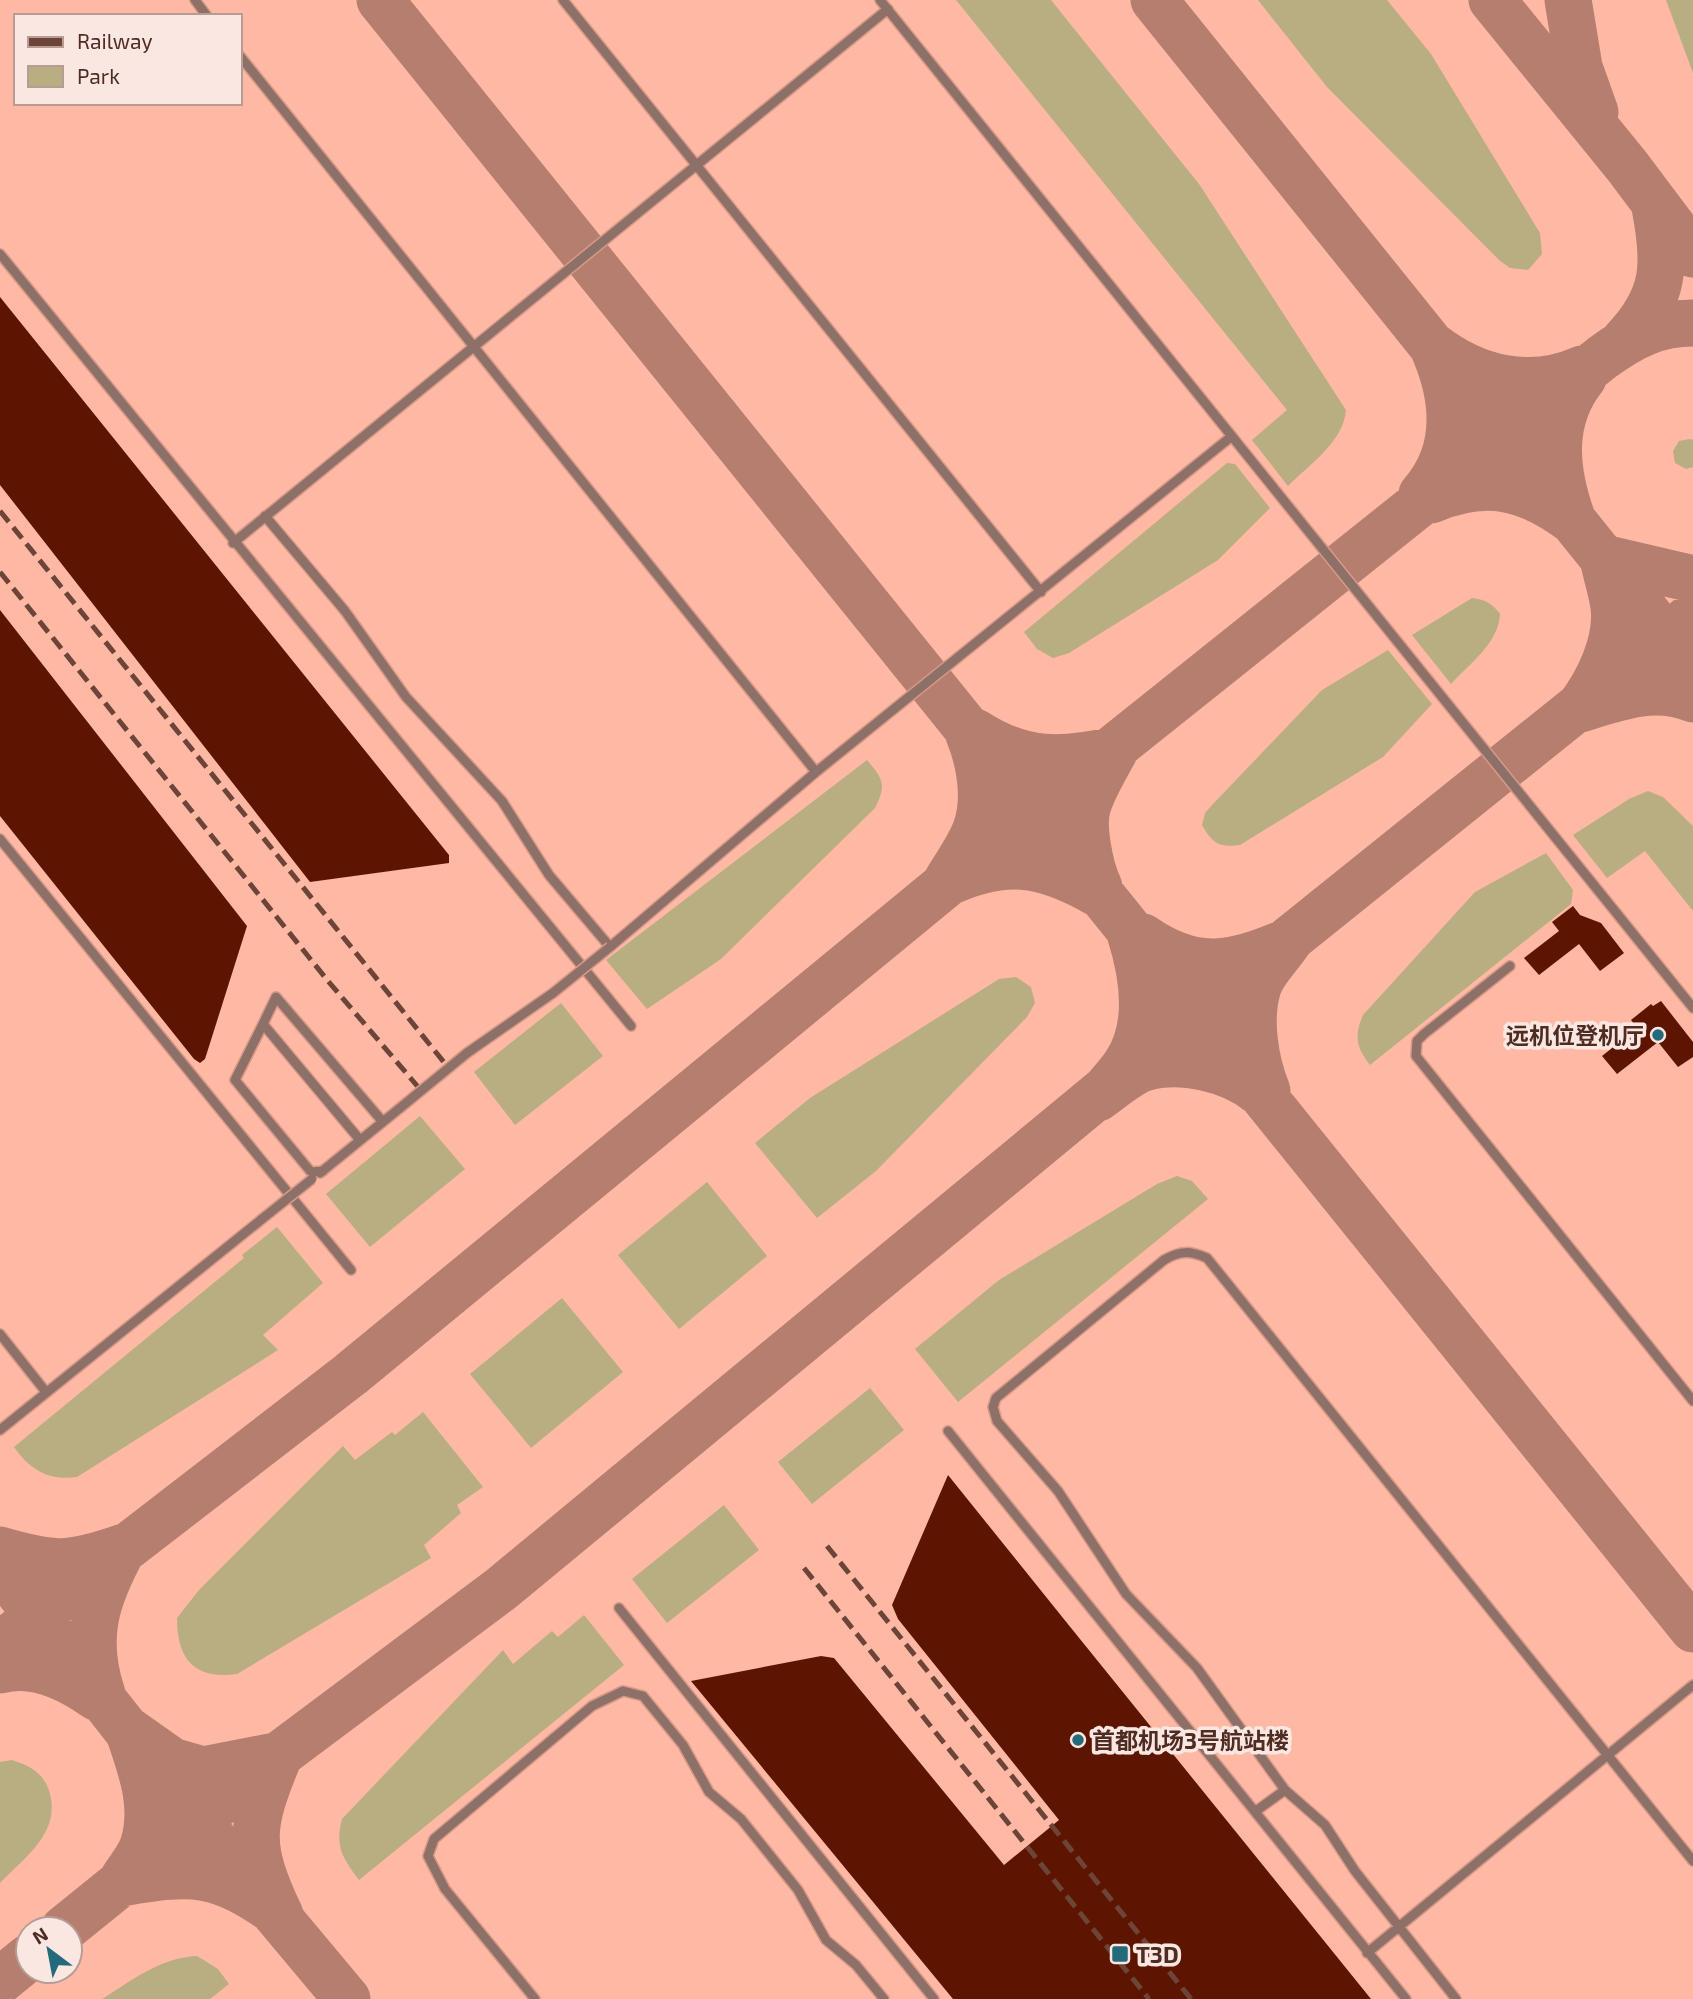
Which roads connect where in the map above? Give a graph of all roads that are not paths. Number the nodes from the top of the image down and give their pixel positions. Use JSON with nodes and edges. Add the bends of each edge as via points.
{"nodes":[{"id":1,"x":563,"y":0,"type":"edge"},
{"id":2,"x":880,"y":0,"type":"edge"},
{"id":3,"x":888,"y":9,"type":"junction"},
{"id":4,"x":242,"y":58,"type":"edge"},
{"id":5,"x":696,"y":166,"type":"junction"},
{"id":6,"x":0,"y":254,"type":"edge"},
{"id":7,"x":474,"y":346,"type":"junction"},
{"id":8,"x":1232,"y":436,"type":"junction"},
{"id":9,"x":265,"y":516,"type":"junction"},
{"id":10,"x":233,"y":543,"type":"junction"},
{"id":11,"x":1041,"y":592,"type":"junction"},
{"id":12,"x":816,"y":772,"type":"junction"},
{"id":13,"x":0,"y":839,"type":"edge"},
{"id":14,"x":610,"y":947,"type":"junction"},
{"id":15,"x":1510,"y":966,"type":"dead end"},
{"id":16,"x":1693,"y":1008,"type":"edge"},
{"id":17,"x":263,"y":1024,"type":"junction"},
{"id":18,"x":631,"y":1026,"type":"dead end"},
{"id":19,"x":383,"y":1122,"type":"junction"},
{"id":20,"x":360,"y":1140,"type":"junction"},
{"id":21,"x":323,"y":1171,"type":"junction"},
{"id":22,"x":351,"y":1270,"type":"dead end"},
{"id":23,"x":0,"y":1334,"type":"edge"},
{"id":24,"x":46,"y":1392,"type":"junction"},
{"id":25,"x":1693,"y":1401,"type":"edge"},
{"id":26,"x":0,"y":1430,"type":"edge"},
{"id":27,"x":948,"y":1431,"type":"dead end"},
{"id":28,"x":620,"y":1608,"type":"dead end"},
{"id":29,"x":1693,"y":1685,"type":"edge"},
{"id":30,"x":1607,"y":1755,"type":"junction"},
{"id":31,"x":1285,"y":1790,"type":"junction"},
{"id":32,"x":1256,"y":1811,"type":"junction"},
{"id":33,"x":1693,"y":1861,"type":"edge"},
{"id":34,"x":1399,"y":1925,"type":"junction"},
{"id":35,"x":1367,"y":1953,"type":"junction"},
{"id":36,"x":535,"y":1999,"type":"edge"},
{"id":37,"x":884,"y":1999,"type":"edge"},
{"id":38,"x":934,"y":1999,"type":"edge"},
{"id":39,"x":1406,"y":1999,"type":"edge"},
{"id":40,"x":1456,"y":1999,"type":"edge"}],
"edges":[{"from":1,"to":5,"type":"lane"},
{"from":2,"to":3,"type":"lane"},
{"from":3,"to":5,"type":"lane"},
{"from":3,"to":8,"type":"lane"},
{"from":4,"to":7,"type":"lane"},
{"from":5,"to":7,"type":"lane"},
{"from":5,"to":11,"type":"lane"},
{"from":6,"to":10,"type":"lane"},
{"from":7,"to":9,"type":"lane"},
{"from":7,"to":12,"type":"lane"},
{"from":8,"to":11,"type":"lane"},
{"from":8,"to":16,"type":"lane"},
{"from":9,"to":10,"type":"lane"},
{"from":9,"to":14,"type":"lane","via":[[345,611],[407,697],[502,801],[549,875]]},
{"from":10,"to":18,"type":"lane"},
{"from":11,"to":12,"type":"lane"},
{"from":12,"to":14,"type":"lane"},
{"from":13,"to":22,"type":"lane"},
{"from":14,"to":19,"type":"lane","bridge":true},
{"from":15,"to":25,"type":"lane","via":[[1417,1041],[1416,1056]]},
{"from":17,"to":19,"type":"lane","via":[[275,997]]},
{"from":17,"to":20,"type":"lane"},
{"from":17,"to":21,"type":"lane","via":[[235,1080],[311,1172]]},
{"from":19,"to":20,"type":"lane"},
{"from":20,"to":21,"type":"lane"},
{"from":21,"to":24,"type":"lane","bridge":true},
{"from":23,"to":24,"type":"lane"},
{"from":24,"to":26,"type":"lane"},
{"from":27,"to":32,"type":"lane"},
{"from":28,"to":38,"type":"lane"},
{"from":29,"to":30,"type":"lane"},
{"from":30,"to":31,"type":"lane","via":[[1207,1258],[1179,1251],[1003,1391],[993,1407],[998,1421],[1058,1491],[1126,1594],[1197,1668]]},
{"from":30,"to":33,"type":"lane"},
{"from":30,"to":34,"type":"lane"},
{"from":31,"to":32,"type":"lane"},
{"from":31,"to":34,"type":"lane","via":[[1325,1825]]},
{"from":32,"to":35,"type":"lane"},
{"from":34,"to":35,"type":"lane"},
{"from":34,"to":40,"type":"lane"},
{"from":35,"to":39,"type":"lane"},
{"from":36,"to":37,"type":"lane","via":[[445,1889],[428,1856],[434,1839],[444,1830],[593,1706],[623,1691],[643,1696],[683,1745],[709,1792],[741,1819],[798,1890],[826,1940],[856,1965]]}]}
